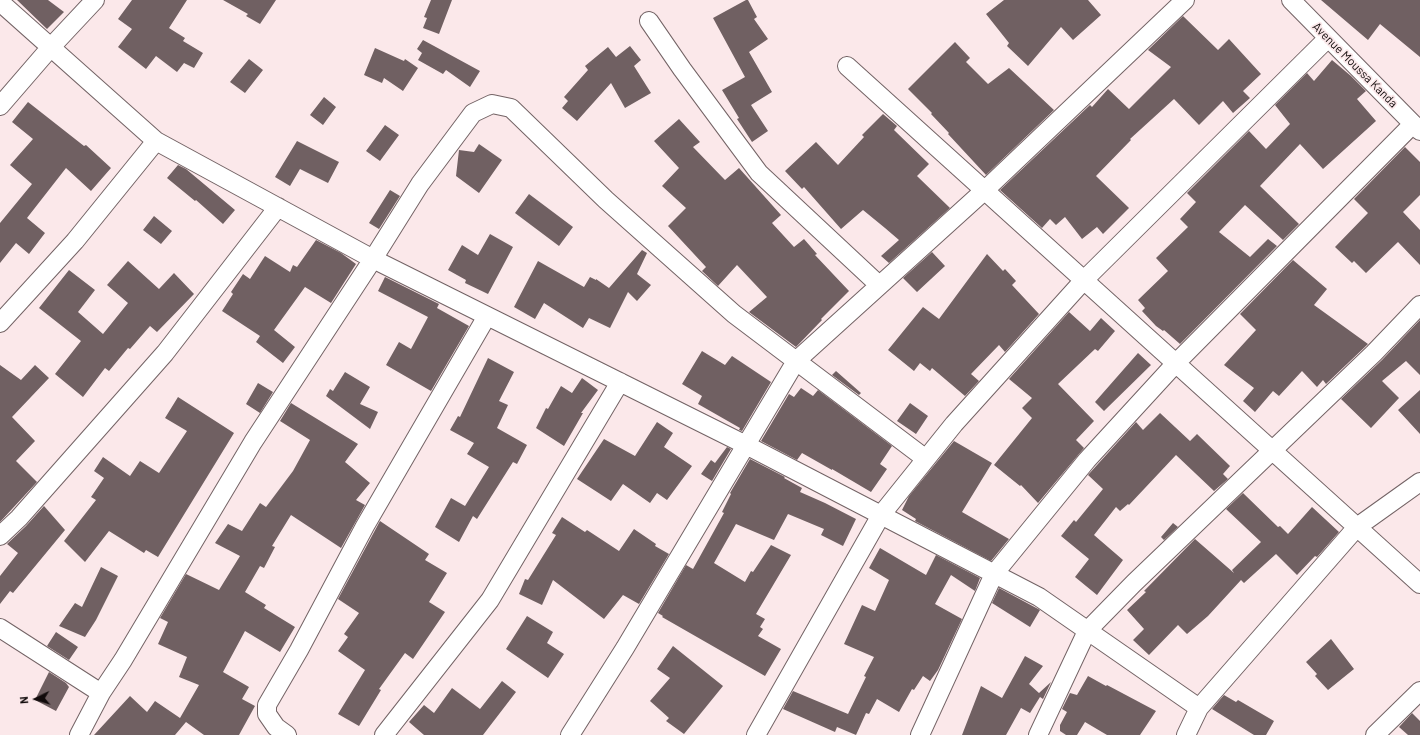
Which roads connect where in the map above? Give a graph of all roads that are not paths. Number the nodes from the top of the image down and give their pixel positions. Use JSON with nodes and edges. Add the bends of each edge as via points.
{"nodes":[{"id":1,"x":95,"y":0,"type":"edge"},
{"id":2,"x":1185,"y":0,"type":"edge"},
{"id":3,"x":1291,"y":0,"type":"edge"},
{"id":4,"x":0,"y":2,"type":"edge"},
{"id":5,"x":649,"y":21,"type":"dead end"},
{"id":6,"x":1328,"y":38,"type":"junction"},
{"id":7,"x":51,"y":48,"type":"junction"},
{"id":8,"x":847,"y":66,"type":"dead end"},
{"id":9,"x":0,"y":106,"type":"edge"},
{"id":10,"x":1417,"y":127,"type":"edge"},
{"id":11,"x":156,"y":140,"type":"junction"},
{"id":12,"x":985,"y":190,"type":"junction"},
{"id":13,"x":278,"y":207,"type":"junction"},
{"id":14,"x":373,"y":260,"type":"junction"},
{"id":15,"x":1084,"y":280,"type":"junction"},
{"id":16,"x":879,"y":285,"type":"junction"},
{"id":17,"x":1420,"y":306,"type":"edge"},
{"id":18,"x":487,"y":316,"type":"junction"},
{"id":19,"x":0,"y":324,"type":"edge"},
{"id":20,"x":796,"y":361,"type":"junction"},
{"id":21,"x":1176,"y":363,"type":"junction"},
{"id":22,"x":620,"y":382,"type":"junction"},
{"id":23,"x":746,"y":445,"type":"junction"},
{"id":24,"x":1273,"y":450,"type":"junction"},
{"id":25,"x":926,"y":459,"type":"junction"},
{"id":26,"x":1420,"y":482,"type":"edge"},
{"id":27,"x":881,"y":515,"type":"junction"},
{"id":28,"x":1357,"y":527,"type":"junction"},
{"id":29,"x":0,"y":536,"type":"edge"},
{"id":30,"x":994,"y":574,"type":"junction"},
{"id":31,"x":1420,"y":584,"type":"edge"},
{"id":32,"x":0,"y":629,"type":"edge"},
{"id":33,"x":1088,"y":631,"type":"junction"},
{"id":34,"x":1420,"y":691,"type":"edge"},
{"id":35,"x":101,"y":693,"type":"junction"},
{"id":36,"x":1199,"y":708,"type":"junction"},
{"id":37,"x":79,"y":735,"type":"edge"},
{"id":38,"x":287,"y":735,"type":"edge"},
{"id":39,"x":384,"y":735,"type":"edge"},
{"id":40,"x":570,"y":735,"type":"edge"},
{"id":41,"x":756,"y":735,"type":"edge"},
{"id":42,"x":920,"y":735,"type":"edge"},
{"id":43,"x":1038,"y":735,"type":"edge"},
{"id":44,"x":1186,"y":735,"type":"edge"},
{"id":45,"x":1375,"y":735,"type":"edge"}],
"edges":[{"from":1,"to":7,"type":"street"},
{"from":2,"to":12,"type":"street"},
{"from":3,"to":6,"type":"street","name":"Avenue Moussa Kanda"},
{"from":4,"to":7,"type":"street"},
{"from":5,"to":16,"type":"street","via":[[759,172]]},
{"from":6,"to":10,"type":"street","name":"Avenue Moussa Kanda"},
{"from":6,"to":15,"type":"street"},
{"from":7,"to":9,"type":"street"},
{"from":7,"to":11,"type":"street"},
{"from":8,"to":12,"type":"street"},
{"from":10,"to":21,"type":"street"},
{"from":11,"to":13,"type":"street"},
{"from":11,"to":19,"type":"street","via":[[75,241]]},
{"from":12,"to":15,"type":"street"},
{"from":12,"to":16,"type":"street"},
{"from":13,"to":14,"type":"street"},
{"from":13,"to":29,"type":"street","via":[[165,353],[19,518]]},
{"from":14,"to":18,"type":"street"},
{"from":14,"to":20,"type":"street","via":[[420,184],[473,114],[492,104],[511,108],[606,200],[734,314]]},
{"from":14,"to":35,"type":"street","via":[[253,442]]},
{"from":15,"to":21,"type":"street"},
{"from":15,"to":25,"type":"street","via":[[954,424]]},
{"from":16,"to":20,"type":"street"},
{"from":17,"to":24,"type":"street"},
{"from":18,"to":22,"type":"street"},
{"from":18,"to":38,"type":"street","via":[[365,526],[267,705],[267,714],[276,727]]},
{"from":20,"to":23,"type":"street"},
{"from":20,"to":25,"type":"street"},
{"from":21,"to":24,"type":"street"},
{"from":21,"to":30,"type":"street","via":[[1086,460]]},
{"from":22,"to":23,"type":"street"},
{"from":22,"to":39,"type":"street","via":[[490,600]]},
{"from":23,"to":27,"type":"street"},
{"from":23,"to":40,"type":"street"},
{"from":24,"to":28,"type":"street"},
{"from":24,"to":33,"type":"street","via":[[1134,583]]},
{"from":25,"to":27,"type":"street"},
{"from":26,"to":28,"type":"street"},
{"from":27,"to":30,"type":"street"},
{"from":27,"to":41,"type":"street"},
{"from":28,"to":31,"type":"street"},
{"from":28,"to":36,"type":"street"},
{"from":30,"to":33,"type":"street","via":[[1039,597]]},
{"from":30,"to":42,"type":"street"},
{"from":32,"to":35,"type":"street"},
{"from":33,"to":36,"type":"street"},
{"from":33,"to":43,"type":"street"},
{"from":34,"to":45,"type":"street"},
{"from":35,"to":37,"type":"street"},
{"from":36,"to":44,"type":"street"}]}
